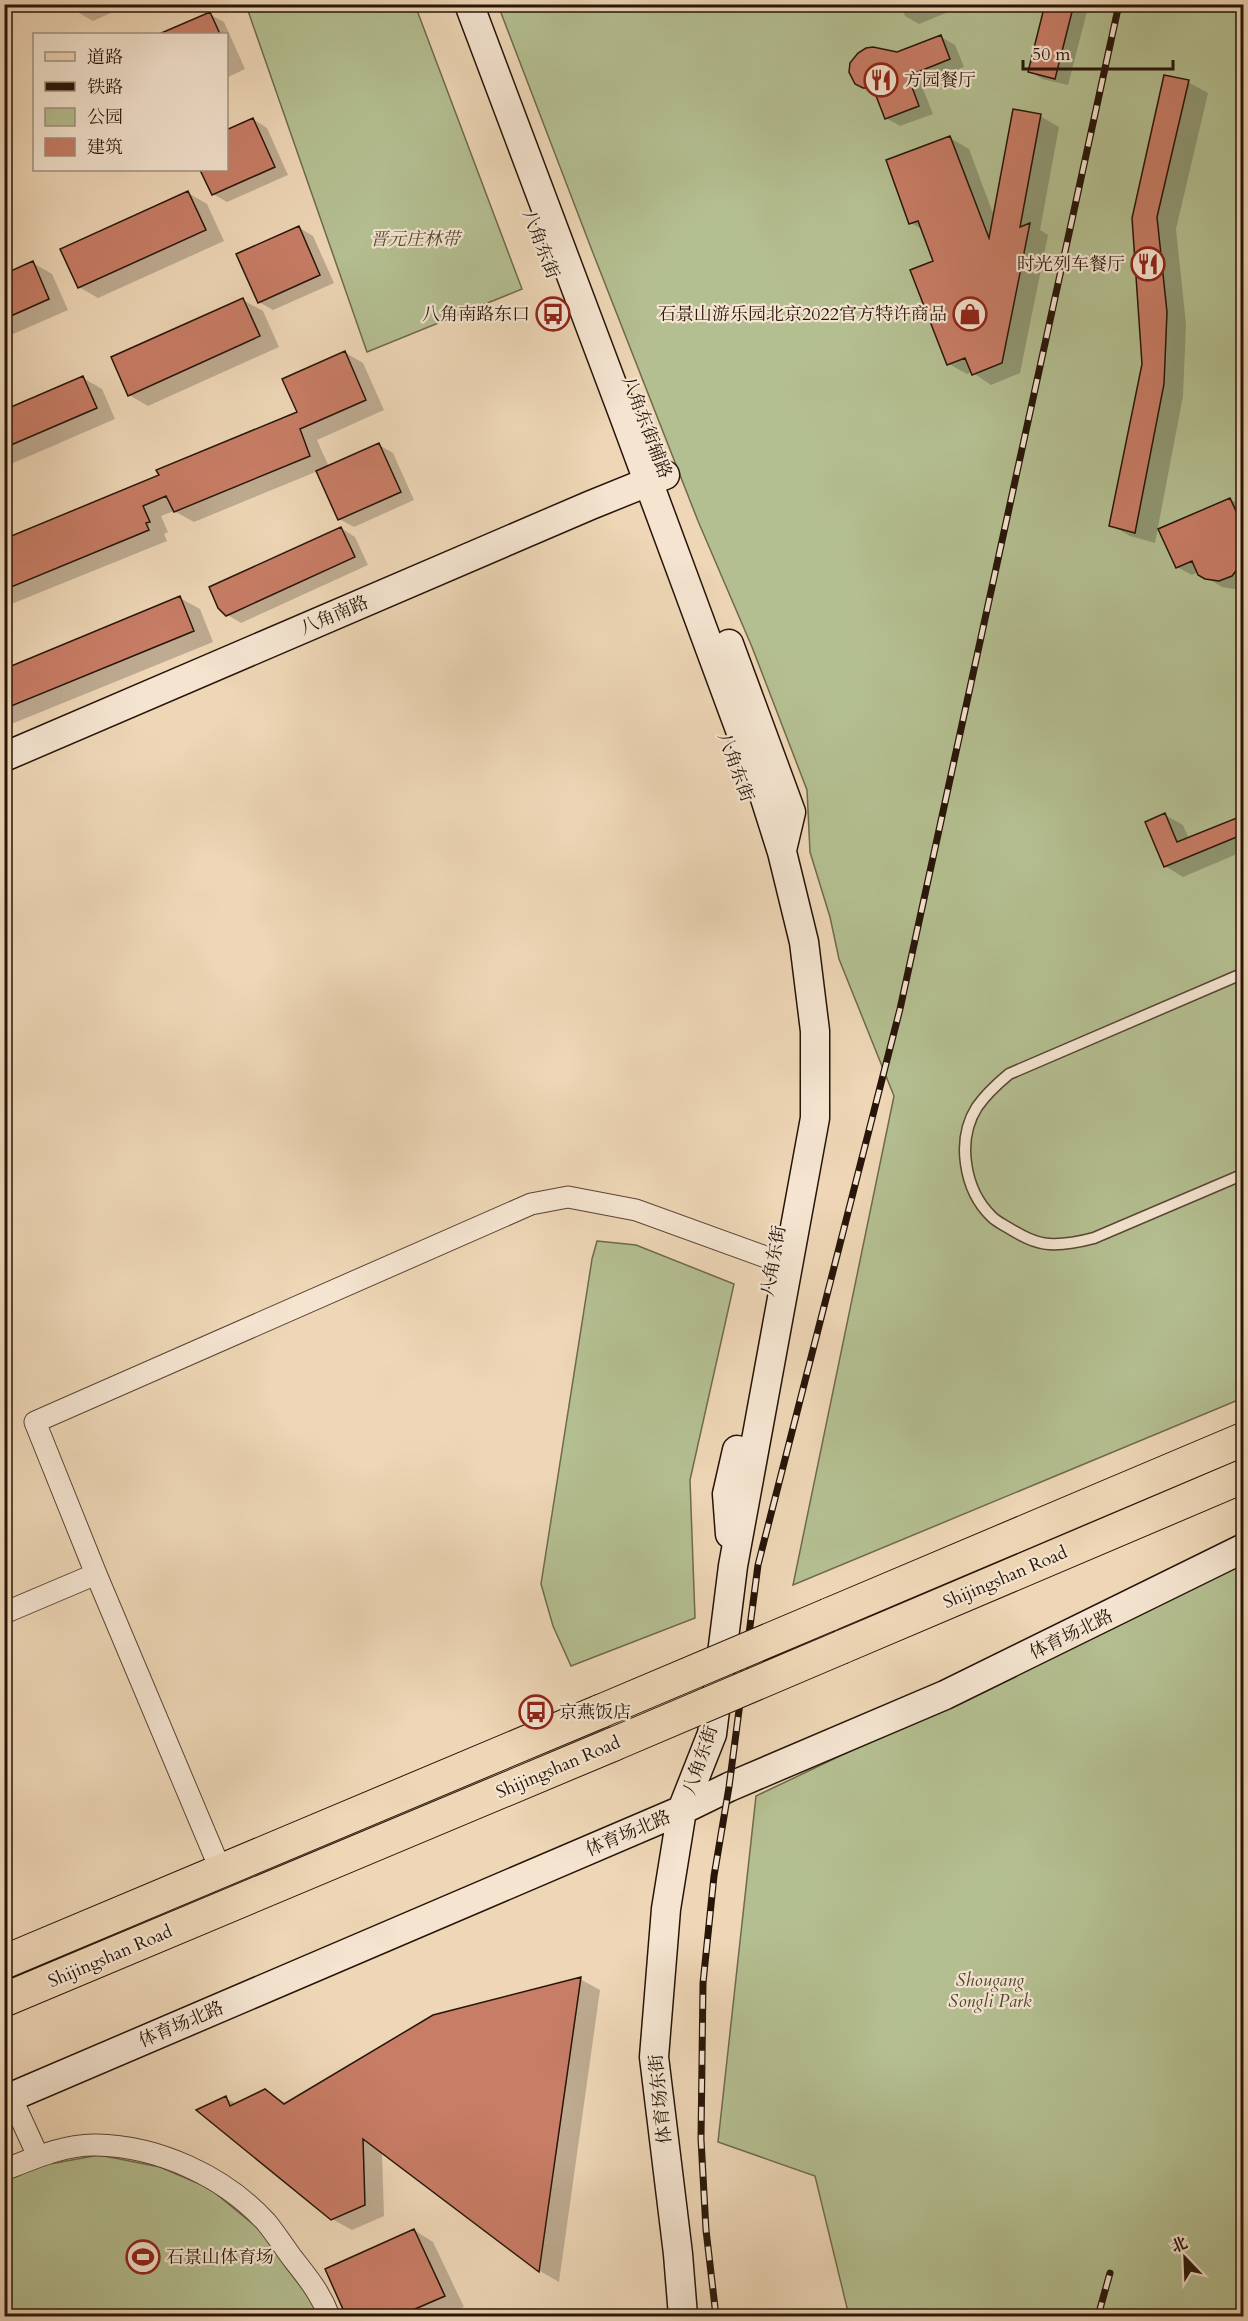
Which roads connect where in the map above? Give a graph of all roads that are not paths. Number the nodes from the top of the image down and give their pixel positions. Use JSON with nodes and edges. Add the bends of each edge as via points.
{"nodes":[{"id":1,"x":451,"y":4,"type":"edge"},
{"id":2,"x":469,"y":4,"type":"edge"},
{"id":3,"x":488,"y":4,"type":"edge"},
{"id":4,"x":648,"y":482,"type":"junction"},
{"id":5,"x":4,"y":757,"type":"edge"},
{"id":6,"x":1244,"y":973,"type":"edge"},
{"id":7,"x":1244,"y":1174,"type":"edge"},
{"id":8,"x":774,"y":1260,"type":"junction"},
{"id":9,"x":1244,"y":1439,"type":"edge"},
{"id":10,"x":1244,"y":1476,"type":"edge"},
{"id":11,"x":1244,"y":1548,"type":"edge"},
{"id":12,"x":733,"y":1566,"type":"junction"},
{"id":13,"x":96,"y":1574,"type":"junction"},
{"id":14,"x":4,"y":1613,"type":"edge"},
{"id":15,"x":682,"y":1810,"type":"junction"},
{"id":16,"x":221,"y":1871,"type":"junction"},
{"id":17,"x":4,"y":1962,"type":"edge"},
{"id":18,"x":4,"y":2000,"type":"edge"},
{"id":19,"x":8,"y":2098,"type":"edge"},
{"id":20,"x":38,"y":2156,"type":"junction"},
{"id":21,"x":4,"y":2170,"type":"edge"},
{"id":22,"x":329,"y":2316,"type":"edge"},
{"id":23,"x":683,"y":2316,"type":"edge"}],
"edges":[{"from":1,"to":4,"type":"street","name":"八角东街"},
{"from":2,"to":4,"type":"street","name":"八角东街"},
{"from":3,"to":4,"type":"street","name":"八角东街辅路"},
{"from":4,"to":5,"type":"street","name":"八角南路"},
{"from":4,"to":8,"type":"street","name":"八角东街","via":[[763,840],[783,915],[799,1032],[797,1125]]},
{"from":4,"to":12,"type":"street","name":"八角东街","via":[[782,852],[804,942],[814,1031],[815,1118]]},
{"from":6,"to":7,"type":"lane","via":[[1009,1074],[976,1109],[966,1137],[966,1166],[981,1204],[992,1218],[1024,1237],[1046,1244],[1094,1238]]},
{"from":8,"to":12,"type":"street","name":"八角东街","via":[[726,1494]]},
{"from":8,"to":13,"type":"street","via":[[636,1210],[568,1197],[531,1204],[35,1422]]},
{"from":9,"to":16,"type":"main road","name":"Shijingshan Road","bridge":true},
{"from":10,"to":18,"type":"main road","name":"Shijingshan Road","bridge":true},
{"from":11,"to":15,"type":"street","name":"体育场北路","via":[[945,1695]]},
{"from":12,"to":15,"type":"street","name":"八角东街","via":[[712,1734]]},
{"from":13,"to":14,"type":"street"},
{"from":13,"to":16,"type":"street"},
{"from":15,"to":19,"type":"street","name":"体育场北路"},
{"from":15,"to":23,"type":"street","name":"体育场东街","via":[[666,1909],[654,2057]]},
{"from":16,"to":17,"type":"main road","name":"Shijingshan Road"},
{"from":19,"to":20,"type":"street"},
{"from":20,"to":21,"type":"street"},
{"from":20,"to":22,"type":"street","via":[[95,2145],[139,2151],[189,2166],[231,2192],[266,2222],[322,2297]]}]}
